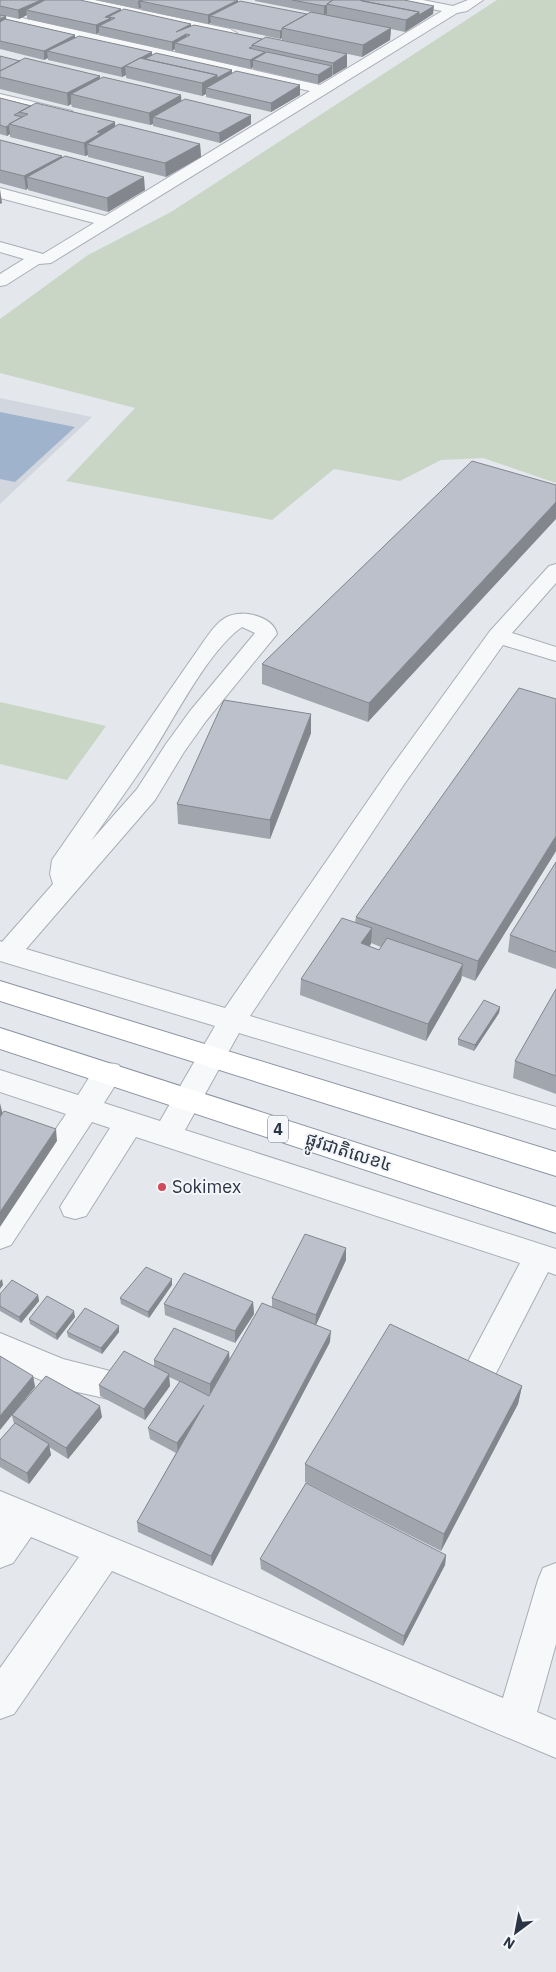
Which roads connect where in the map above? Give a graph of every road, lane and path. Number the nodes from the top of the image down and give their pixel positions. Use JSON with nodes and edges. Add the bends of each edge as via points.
{"nodes":[{"id":1,"x":78,"y":0,"type":"edge"},
{"id":2,"x":404,"y":0,"type":"edge"},
{"id":3,"x":477,"y":0,"type":"edge"},
{"id":4,"x":453,"y":10,"type":"junction"},
{"id":5,"x":0,"y":17,"type":"edge"},
{"id":6,"x":390,"y":33,"type":"edge"},
{"id":7,"x":241,"y":36,"type":"edge"},
{"id":8,"x":409,"y":37,"type":"junction"},
{"id":9,"x":346,"y":59,"type":"edge"},
{"id":10,"x":366,"y":63,"type":"junction"},
{"id":11,"x":322,"y":90,"type":"junction"},
{"id":12,"x":0,"y":98,"type":"edge"},
{"id":13,"x":253,"y":116,"type":"edge"},
{"id":14,"x":77,"y":117,"type":"edge"},
{"id":15,"x":272,"y":120,"type":"junction"},
{"id":16,"x":202,"y":147,"type":"dead end"},
{"id":17,"x":221,"y":152,"type":"junction"},
{"id":18,"x":148,"y":181,"type":"dead end"},
{"id":19,"x":166,"y":186,"type":"junction"},
{"id":20,"x":0,"y":193,"type":"edge"},
{"id":21,"x":108,"y":222,"type":"junction"},
{"id":22,"x":0,"y":247,"type":"edge"},
{"id":23,"x":38,"y":258,"type":"junction"},
{"id":24,"x":0,"y":281,"type":"edge"},
{"id":25,"x":556,"y":570,"type":"edge"},
{"id":26,"x":498,"y":636,"type":"junction"},
{"id":27,"x":556,"y":654,"type":"edge"},
{"id":28,"x":66,"y":885,"type":"junction"},
{"id":29,"x":4,"y":952,"type":"edge"},
{"id":30,"x":0,"y":991,"type":"edge"},
{"id":31,"x":233,"y":1019,"type":"junction"},
{"id":32,"x":0,"y":1038,"type":"edge"},
{"id":33,"x":211,"y":1057,"type":"junction"},
{"id":34,"x":109,"y":1074,"type":"junction"},
{"id":35,"x":0,"y":1081,"type":"edge"},
{"id":36,"x":187,"y":1100,"type":"junction"},
{"id":37,"x":86,"y":1109,"type":"junction"},
{"id":38,"x":556,"y":1118,"type":"edge"},
{"id":39,"x":129,"y":1123,"type":"junction"},
{"id":40,"x":167,"y":1135,"type":"junction"},
{"id":41,"x":556,"y":1164,"type":"edge"},
{"id":42,"x":75,"y":1207,"type":"dead end"},
{"id":43,"x":556,"y":1220,"type":"edge"},
{"id":44,"x":0,"y":1236,"type":"edge"},
{"id":45,"x":548,"y":1260,"type":"edge"},
{"id":46,"x":0,"y":1347,"type":"edge"},
{"id":47,"x":482,"y":1367,"type":"edge"},
{"id":48,"x":118,"y":1386,"type":"edge"},
{"id":49,"x":12,"y":1512,"type":"edge"},
{"id":50,"x":0,"y":1551,"type":"edge"},
{"id":51,"x":105,"y":1551,"type":"junction"},
{"id":52,"x":556,"y":1580,"type":"edge"},
{"id":53,"x":0,"y":1700,"type":"edge"},
{"id":54,"x":515,"y":1722,"type":"junction"},
{"id":55,"x":556,"y":1739,"type":"edge"}],
"edges":[{"from":1,"to":7,"type":"street"},
{"from":2,"to":4,"type":"street"},
{"from":3,"to":4,"type":"street"},
{"from":4,"to":8,"type":"street"},
{"from":5,"to":11,"type":"street"},
{"from":6,"to":8,"type":"street"},
{"from":8,"to":10,"type":"street"},
{"from":9,"to":10,"type":"street"},
{"from":10,"to":11,"type":"street"},
{"from":11,"to":15,"type":"street"},
{"from":12,"to":14,"type":"street"},
{"from":13,"to":15,"type":"street"},
{"from":15,"to":17,"type":"street"},
{"from":16,"to":17,"type":"street"},
{"from":17,"to":19,"type":"street"},
{"from":18,"to":19,"type":"street"},
{"from":19,"to":21,"type":"street"},
{"from":20,"to":21,"type":"street"},
{"from":21,"to":23,"type":"street","via":[[45,260]]},
{"from":22,"to":23,"type":"street"},
{"from":23,"to":24,"type":"street"},
{"from":25,"to":26,"type":"street"},
{"from":26,"to":27,"type":"street"},
{"from":26,"to":31,"type":"street","via":[[396,778]]},
{"from":28,"to":28,"type":"street","via":[[146,794],[198,716],[266,634],[265,628],[237,621],[217,639],[182,685],[65,860],[63,874]]},
{"from":28,"to":29,"type":"street"},
{"from":29,"to":31,"type":"street"},
{"from":30,"to":33,"type":"highway"},
{"from":31,"to":33,"type":"street"},
{"from":31,"to":38,"type":"street"},
{"from":32,"to":34,"type":"highway","name":"ផ្លូវជាតិលេខ៤","number":"4"},
{"from":33,"to":36,"type":"street"},
{"from":33,"to":41,"type":"highway"},
{"from":34,"to":36,"type":"highway","name":"ផ្លូវជាតិលេខ៤","number":"4"},
{"from":34,"to":37,"type":"street"},
{"from":35,"to":37,"type":"street"},
{"from":36,"to":40,"type":"street"},
{"from":36,"to":43,"type":"highway","name":"ផ្លូវជាតិលេខ៤","number":"4"},
{"from":37,"to":39,"type":"street"},
{"from":37,"to":44,"type":"street"},
{"from":39,"to":40,"type":"street"},
{"from":39,"to":42,"type":"street"},
{"from":40,"to":45,"type":"street"},
{"from":45,"to":47,"type":"street"},
{"from":46,"to":48,"type":"street","via":[[59,1373]]},
{"from":49,"to":50,"type":"street"},
{"from":49,"to":51,"type":"street"},
{"from":51,"to":53,"type":"street"},
{"from":51,"to":54,"type":"street"},
{"from":52,"to":54,"type":"street"},
{"from":54,"to":55,"type":"street"}]}
